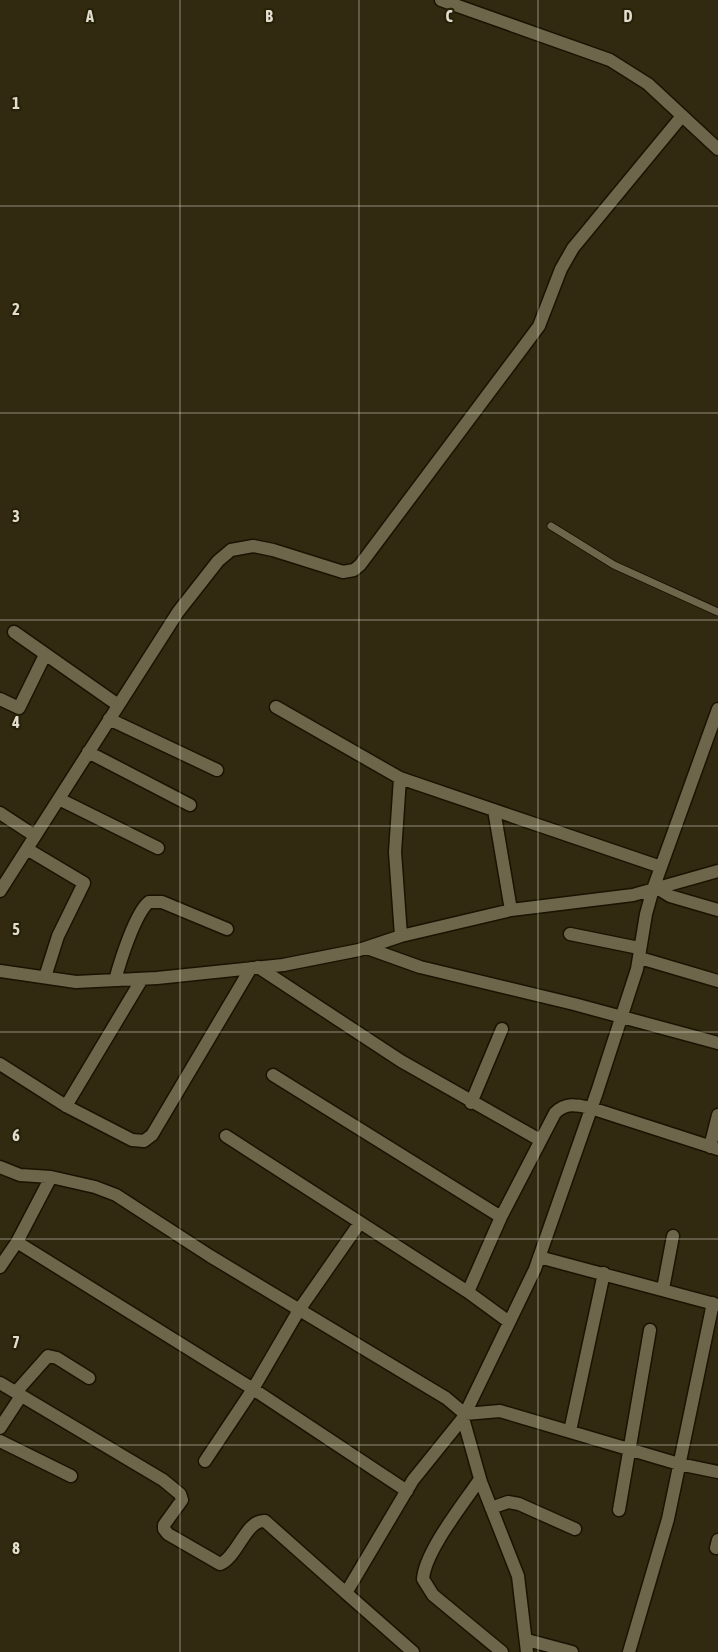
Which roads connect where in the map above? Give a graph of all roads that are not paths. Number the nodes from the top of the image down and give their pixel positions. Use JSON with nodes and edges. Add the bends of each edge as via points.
{"nodes":[{"id":1,"x":441,"y":0,"type":"edge"},
{"id":2,"x":682,"y":116,"type":"junction"},
{"id":3,"x":718,"y":149,"type":"edge"},
{"id":4,"x":551,"y":526,"type":"dead end"},
{"id":5,"x":718,"y":612,"type":"edge"},
{"id":6,"x":14,"y":632,"type":"dead end"},
{"id":7,"x":45,"y":655,"type":"junction"},
{"id":8,"x":0,"y":699,"type":"edge"},
{"id":9,"x":118,"y":705,"type":"junction"},
{"id":10,"x":276,"y":707,"type":"dead end"},
{"id":11,"x":718,"y":709,"type":"edge"},
{"id":12,"x":109,"y":719,"type":"junction"},
{"id":13,"x":88,"y":752,"type":"junction"},
{"id":14,"x":217,"y":770,"type":"dead end"},
{"id":15,"x":400,"y":778,"type":"junction"},
{"id":16,"x":59,"y":799,"type":"junction"},
{"id":17,"x":190,"y":805,"type":"dead end"},
{"id":18,"x":494,"y":810,"type":"junction"},
{"id":19,"x":0,"y":812,"type":"edge"},
{"id":20,"x":36,"y":836,"type":"junction"},
{"id":21,"x":158,"y":848,"type":"dead end"},
{"id":22,"x":27,"y":849,"type":"junction"},
{"id":23,"x":661,"y":867,"type":"junction"},
{"id":24,"x":718,"y":871,"type":"edge"},
{"id":25,"x":655,"y":889,"type":"junction"},
{"id":26,"x":0,"y":891,"type":"edge"},
{"id":27,"x":511,"y":910,"type":"junction"},
{"id":28,"x":718,"y":910,"type":"edge"},
{"id":29,"x":227,"y":929,"type":"dead end"},
{"id":30,"x":570,"y":934,"type":"dead end"},
{"id":31,"x":401,"y":936,"type":"junction"},
{"id":32,"x":367,"y":948,"type":"junction"},
{"id":33,"x":640,"y":953,"type":"junction"},
{"id":34,"x":255,"y":968,"type":"junction"},
{"id":35,"x":0,"y":971,"type":"edge"},
{"id":36,"x":45,"y":977,"type":"junction"},
{"id":37,"x":142,"y":979,"type":"junction"},
{"id":38,"x":115,"y":980,"type":"junction"},
{"id":39,"x":718,"y":981,"type":"edge"},
{"id":40,"x":621,"y":1018,"type":"junction"},
{"id":41,"x":502,"y":1029,"type":"dead end"},
{"id":42,"x":718,"y":1043,"type":"edge"},
{"id":43,"x":0,"y":1064,"type":"edge"},
{"id":44,"x":273,"y":1075,"type":"dead end"},
{"id":45,"x":471,"y":1103,"type":"junction"},
{"id":46,"x":66,"y":1106,"type":"junction"},
{"id":47,"x":592,"y":1108,"type":"junction"},
{"id":48,"x":718,"y":1115,"type":"edge"},
{"id":49,"x":226,"y":1136,"type":"dead end"},
{"id":50,"x":540,"y":1140,"type":"junction"},
{"id":51,"x":714,"y":1148,"type":"edge"},
{"id":52,"x":0,"y":1167,"type":"edge"},
{"id":53,"x":51,"y":1177,"type":"junction"},
{"id":54,"x":501,"y":1217,"type":"junction"},
{"id":55,"x":359,"y":1224,"type":"junction"},
{"id":56,"x":673,"y":1236,"type":"dead end"},
{"id":57,"x":17,"y":1242,"type":"junction"},
{"id":58,"x":539,"y":1257,"type":"junction"},
{"id":59,"x":0,"y":1267,"type":"edge"},
{"id":60,"x":604,"y":1274,"type":"junction"},
{"id":61,"x":663,"y":1289,"type":"junction"},
{"id":62,"x":468,"y":1292,"type":"junction"},
{"id":63,"x":716,"y":1304,"type":"edge"},
{"id":64,"x":299,"y":1310,"type":"junction"},
{"id":65,"x":509,"y":1322,"type":"junction"},
{"id":66,"x":650,"y":1330,"type":"dead end"},
{"id":67,"x":89,"y":1378,"type":"dead end"},
{"id":68,"x":0,"y":1383,"type":"edge"},
{"id":69,"x":253,"y":1389,"type":"junction"},
{"id":70,"x":18,"y":1394,"type":"junction"},
{"id":71,"x":464,"y":1416,"type":"junction"},
{"id":72,"x":0,"y":1428,"type":"edge"},
{"id":73,"x":570,"y":1431,"type":"junction"},
{"id":74,"x":0,"y":1441,"type":"edge"},
{"id":75,"x":629,"y":1448,"type":"junction"},
{"id":76,"x":205,"y":1461,"type":"dead end"},
{"id":77,"x":679,"y":1464,"type":"junction"},
{"id":78,"x":718,"y":1472,"type":"edge"},
{"id":79,"x":71,"y":1476,"type":"dead end"},
{"id":80,"x":480,"y":1479,"type":"junction"},
{"id":81,"x":406,"y":1491,"type":"junction"},
{"id":82,"x":491,"y":1508,"type":"junction"},
{"id":83,"x":619,"y":1510,"type":"dead end"},
{"id":84,"x":574,"y":1529,"type":"dead end"},
{"id":85,"x":346,"y":1593,"type":"junction"},
{"id":86,"x":527,"y":1646,"type":"edge"},
{"id":87,"x":412,"y":1652,"type":"edge"},
{"id":88,"x":502,"y":1652,"type":"edge"},
{"id":89,"x":572,"y":1652,"type":"edge"},
{"id":90,"x":629,"y":1652,"type":"edge"}],
"edges":[{"from":1,"to":2,"type":"street","via":[[610,60],[648,84]]},
{"from":2,"to":3,"type":"street"},
{"from":2,"to":9,"type":"street","via":[[591,224],[561,269],[545,314],[533,335],[360,565],[343,572],[253,546],[231,550],[178,612]]},
{"from":4,"to":5,"type":"lane","via":[[614,565]]},
{"from":6,"to":7,"type":"street"},
{"from":7,"to":8,"type":"street","via":[[19,708]]},
{"from":7,"to":9,"type":"street"},
{"from":9,"to":12,"type":"street"},
{"from":10,"to":15,"type":"street"},
{"from":11,"to":23,"type":"street"},
{"from":12,"to":13,"type":"street"},
{"from":12,"to":14,"type":"street"},
{"from":13,"to":16,"type":"street"},
{"from":13,"to":17,"type":"street"},
{"from":15,"to":18,"type":"street"},
{"from":15,"to":31,"type":"street","via":[[395,852]]},
{"from":16,"to":20,"type":"street"},
{"from":16,"to":21,"type":"street"},
{"from":18,"to":23,"type":"street"},
{"from":18,"to":27,"type":"street"},
{"from":19,"to":20,"type":"street"},
{"from":20,"to":22,"type":"street"},
{"from":22,"to":26,"type":"street"},
{"from":22,"to":36,"type":"street","via":[[84,883],[58,936]]},
{"from":23,"to":25,"type":"street"},
{"from":24,"to":25,"type":"street"},
{"from":25,"to":27,"type":"street"},
{"from":25,"to":28,"type":"street"},
{"from":25,"to":33,"type":"street"},
{"from":27,"to":31,"type":"street"},
{"from":29,"to":38,"type":"street","via":[[162,902],[149,902],[127,944]]},
{"from":30,"to":33,"type":"street"},
{"from":31,"to":32,"type":"street"},
{"from":32,"to":34,"type":"street"},
{"from":32,"to":40,"type":"street","via":[[420,967]]},
{"from":33,"to":39,"type":"street"},
{"from":33,"to":40,"type":"street"},
{"from":34,"to":37,"type":"street"},
{"from":34,"to":45,"type":"street"},
{"from":34,"to":46,"type":"street","via":[[148,1139],[132,1140]]},
{"from":35,"to":36,"type":"street"},
{"from":36,"to":38,"type":"street","via":[[76,982]]},
{"from":37,"to":38,"type":"street"},
{"from":37,"to":46,"type":"street"},
{"from":40,"to":42,"type":"street"},
{"from":40,"to":47,"type":"street"},
{"from":41,"to":45,"type":"street"},
{"from":43,"to":46,"type":"street"},
{"from":44,"to":54,"type":"street"},
{"from":45,"to":50,"type":"street"},
{"from":47,"to":50,"type":"street","via":[[572,1104],[560,1108]]},
{"from":47,"to":51,"type":"street"},
{"from":47,"to":58,"type":"street"},
{"from":48,"to":51,"type":"street"},
{"from":49,"to":55,"type":"street"},
{"from":50,"to":54,"type":"street"},
{"from":52,"to":53,"type":"street","via":[[20,1175]]},
{"from":53,"to":57,"type":"street"},
{"from":53,"to":64,"type":"street","via":[[116,1196]]},
{"from":54,"to":62,"type":"street"},
{"from":55,"to":62,"type":"street"},
{"from":55,"to":64,"type":"street"},
{"from":56,"to":61,"type":"street"},
{"from":57,"to":59,"type":"street"},
{"from":57,"to":69,"type":"street"},
{"from":58,"to":60,"type":"street"},
{"from":58,"to":65,"type":"street"},
{"from":60,"to":61,"type":"street"},
{"from":60,"to":73,"type":"street"},
{"from":61,"to":63,"type":"street"},
{"from":62,"to":65,"type":"street"},
{"from":63,"to":77,"type":"street"},
{"from":64,"to":69,"type":"street"},
{"from":64,"to":71,"type":"street","via":[[446,1398]]},
{"from":65,"to":71,"type":"street"},
{"from":66,"to":75,"type":"street"},
{"from":67,"to":70,"type":"street","via":[[48,1356]]},
{"from":68,"to":70,"type":"street"},
{"from":69,"to":76,"type":"street"},
{"from":69,"to":81,"type":"street"},
{"from":70,"to":72,"type":"street"},
{"from":70,"to":85,"type":"street","via":[[163,1480],[180,1494],[182,1500],[164,1525],[168,1534],[220,1564],[227,1560],[253,1525],[265,1521]]},
{"from":71,"to":73,"type":"street","via":[[500,1411]]},
{"from":71,"to":80,"type":"street"},
{"from":71,"to":81,"type":"street"},
{"from":73,"to":75,"type":"street"},
{"from":74,"to":79,"type":"street"},
{"from":75,"to":77,"type":"street"},
{"from":75,"to":83,"type":"street"},
{"from":77,"to":78,"type":"street"},
{"from":77,"to":90,"type":"street","via":[[668,1519]]},
{"from":80,"to":82,"type":"street"},
{"from":80,"to":88,"type":"street","via":[[436,1546],[423,1579],[433,1596]]},
{"from":81,"to":85,"type":"street"},
{"from":82,"to":84,"type":"street","via":[[508,1502],[519,1504]]},
{"from":82,"to":86,"type":"street","via":[[518,1576]]},
{"from":85,"to":87,"type":"street"},
{"from":86,"to":89,"type":"street"}]}
